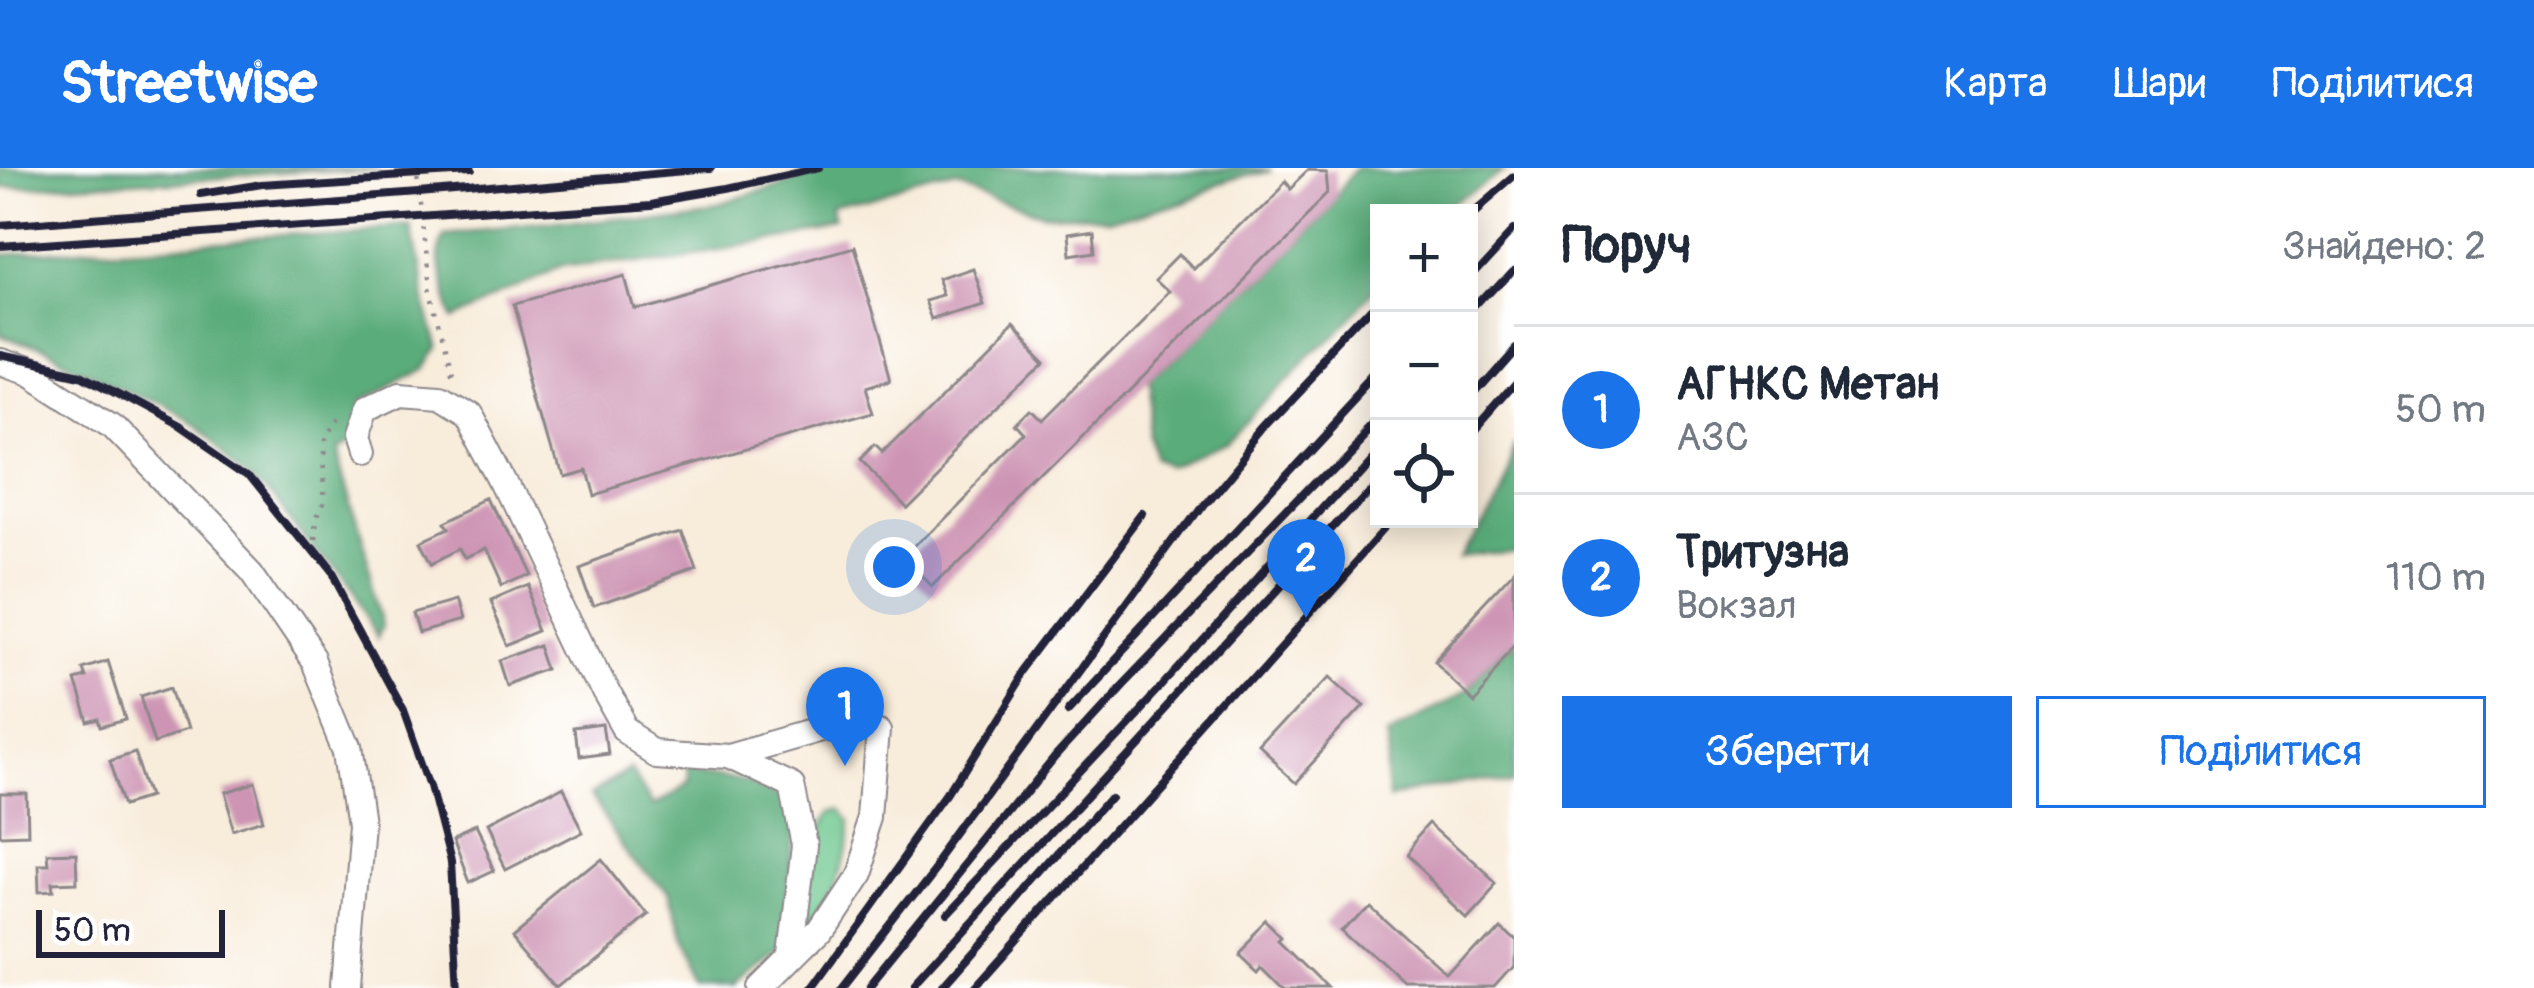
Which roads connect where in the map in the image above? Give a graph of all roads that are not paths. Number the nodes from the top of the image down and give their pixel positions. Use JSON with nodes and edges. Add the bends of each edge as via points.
{"nodes":[{"id":1,"x":0,"y":362,"type":"edge"},
{"id":2,"x":359,"y":454,"type":"dead end"},
{"id":3,"x":657,"y":751,"type":"junction"},
{"id":4,"x":728,"y":756,"type":"junction"},
{"id":5,"x":630,"y":757,"type":"dead end"},
{"id":6,"x":790,"y":956,"type":"junction"},
{"id":7,"x":348,"y":988,"type":"edge"},
{"id":8,"x":761,"y":988,"type":"edge"}],
"edges":[{"from":1,"to":7,"type":"street","via":[[112,425],[252,571],[315,664],[350,748],[362,822]]},
{"from":2,"to":3,"type":"street","via":[[355,438],[365,409],[400,392],[440,395],[469,413],[605,693],[627,732]]},
{"from":3,"to":4,"type":"street"},
{"from":3,"to":5,"type":"street"},
{"from":4,"to":6,"type":"street","via":[[792,786],[804,845]]},
{"from":4,"to":6,"type":"street","via":[[848,721],[882,727],[875,818],[856,874]]},
{"from":6,"to":8,"type":"street"}]}
